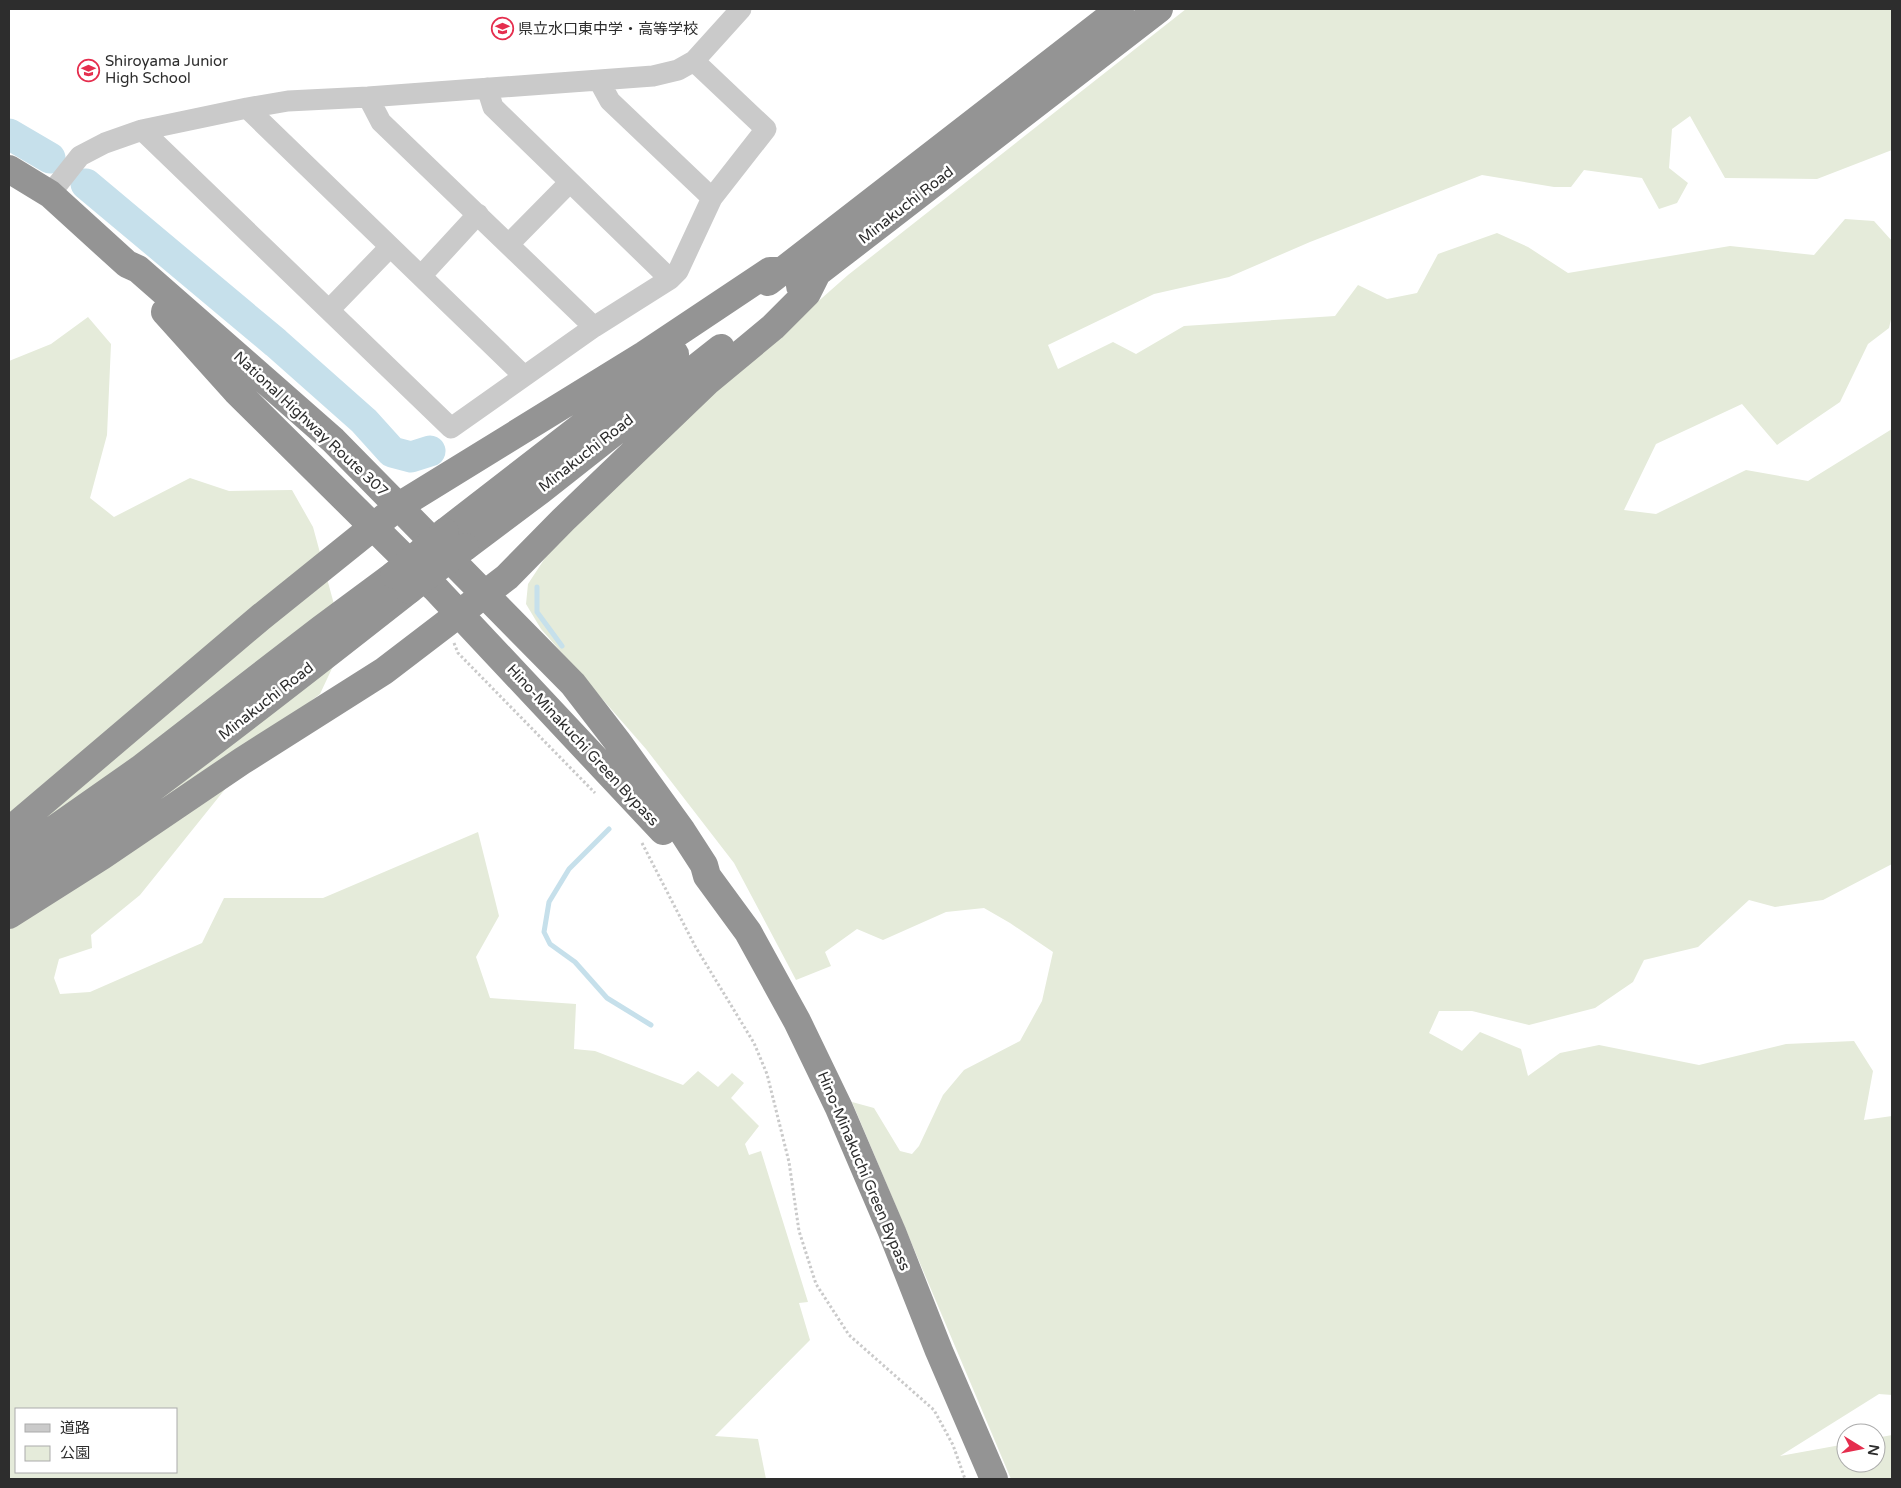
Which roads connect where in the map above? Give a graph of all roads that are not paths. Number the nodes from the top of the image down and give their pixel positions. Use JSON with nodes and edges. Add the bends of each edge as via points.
{"nodes":[{"id":1,"x":742,"y":9,"type":"edge"},
{"id":2,"x":1120,"y":9,"type":"edge"},
{"id":3,"x":1159,"y":9,"type":"edge"},
{"id":4,"x":694,"y":61,"type":"junction"},
{"id":5,"x":599,"y":81,"type":"junction"},
{"id":6,"x":487,"y":88,"type":"junction"},
{"id":7,"x":368,"y":97,"type":"junction"},
{"id":8,"x":247,"y":108,"type":"junction"},
{"id":9,"x":142,"y":130,"type":"junction"},
{"id":10,"x":9,"y":170,"type":"edge"},
{"id":11,"x":570,"y":182,"type":"junction"},
{"id":12,"x":50,"y":194,"type":"junction"},
{"id":13,"x":712,"y":198,"type":"junction"},
{"id":14,"x":478,"y":214,"type":"junction"},
{"id":15,"x":509,"y":244,"type":"junction"},
{"id":16,"x":390,"y":247,"type":"junction"},
{"id":17,"x":127,"y":264,"type":"junction"},
{"id":18,"x":782,"y":271,"type":"junction"},
{"id":19,"x":816,"y":274,"type":"junction"},
{"id":20,"x":421,"y":276,"type":"junction"},
{"id":21,"x":670,"y":279,"type":"junction"},
{"id":22,"x":329,"y":310,"type":"junction"},
{"id":23,"x":594,"y":327,"type":"junction"},
{"id":24,"x":524,"y":376,"type":"junction"},
{"id":25,"x":399,"y":506,"type":"junction"},
{"id":26,"x":371,"y":527,"type":"junction"},
{"id":27,"x":455,"y":539,"type":"junction"},
{"id":28,"x":528,"y":558,"type":"junction"},
{"id":29,"x":402,"y":582,"type":"junction"},
{"id":30,"x":484,"y":595,"type":"junction"},
{"id":31,"x":459,"y":614,"type":"junction"},
{"id":32,"x":523,"y":635,"type":"junction"},
{"id":33,"x":9,"y":831,"type":"edge"},
{"id":34,"x":9,"y":861,"type":"edge"},
{"id":35,"x":707,"y":876,"type":"junction"},
{"id":36,"x":9,"y":892,"type":"edge"},
{"id":37,"x":9,"y":915,"type":"edge"},
{"id":38,"x":994,"y":1479,"type":"edge"}],
"edges":[{"from":1,"to":4,"type":"street"},
{"from":2,"to":18,"type":"highway","name":"Minakuchi Road"},
{"from":3,"to":19,"type":"highway","name":"Minakuchi Road"},
{"from":4,"to":5,"type":"street","via":[[678,70],[653,76]]},
{"from":4,"to":13,"type":"street","via":[[766,129]]},
{"from":5,"to":6,"type":"street"},
{"from":5,"to":13,"type":"street","via":[[610,101]]},
{"from":6,"to":7,"type":"street"},
{"from":6,"to":11,"type":"street","via":[[493,107]]},
{"from":7,"to":8,"type":"street"},
{"from":7,"to":14,"type":"street","via":[[381,122]]},
{"from":8,"to":9,"type":"street"},
{"from":8,"to":16,"type":"street"},
{"from":9,"to":12,"type":"street","via":[[80,156]]},
{"from":9,"to":22,"type":"street"},
{"from":10,"to":12,"type":"highway","name":"National Highway Route 307"},
{"from":11,"to":15,"type":"street"},
{"from":11,"to":21,"type":"street"},
{"from":12,"to":17,"type":"highway","name":"National Highway Route 307"},
{"from":13,"to":21,"type":"street","via":[[678,271]]},
{"from":14,"to":15,"type":"street"},
{"from":14,"to":20,"type":"street"},
{"from":15,"to":23,"type":"street"},
{"from":16,"to":20,"type":"street"},
{"from":16,"to":22,"type":"street"},
{"from":17,"to":25,"type":"highway","name":"National Highway Route 307","via":[[138,269],[312,422]]},
{"from":17,"to":26,"type":"highway","name":"National Highway Route 307","via":[[132,275],[236,391]]},
{"from":18,"to":25,"type":"highway","via":[[770,271],[644,355]]},
{"from":18,"to":27,"type":"highway","name":"Minakuchi Road"},
{"from":19,"to":27,"type":"highway","name":"Minakuchi Road","via":[[541,490]]},
{"from":19,"to":28,"type":"highway","via":[[807,293],[773,327],[708,381],[563,520]]},
{"from":20,"to":24,"type":"street"},
{"from":21,"to":23,"type":"street"},
{"from":22,"to":24,"type":"street","via":[[451,428]]},
{"from":23,"to":24,"type":"street"},
{"from":25,"to":26,"type":"highway"},
{"from":25,"to":30,"type":"highway","name":"National Highway Route 307"},
{"from":26,"to":31,"type":"highway","name":"National Highway Route 307"},
{"from":26,"to":33,"type":"highway"},
{"from":27,"to":29,"type":"highway","name":"Minakuchi Road","bridge":true},
{"from":28,"to":30,"type":"highway"},
{"from":28,"to":32,"type":"highway","via":[[514,592]]},
{"from":29,"to":34,"type":"highway","name":"Minakuchi Road","via":[[321,629],[140,769]]},
{"from":29,"to":36,"type":"highway","name":"Minakuchi Road","via":[[247,716]]},
{"from":30,"to":31,"type":"highway"},
{"from":30,"to":32,"type":"highway","name":"Hino-Minakuchi Green Bypass"},
{"from":31,"to":35,"type":"highway","name":"Hino-Minakuchi Green Bypass","via":[[642,807],[698,871]]},
{"from":31,"to":37,"type":"highway","via":[[384,671]]},
{"from":32,"to":35,"type":"highway","name":"Hino-Minakuchi Green Bypass","via":[[572,684],[618,741],[682,831],[704,865]]},
{"from":35,"to":38,"type":"highway","name":"Hino-Minakuchi Green Bypass","via":[[748,932],[839,1108]]}]}
